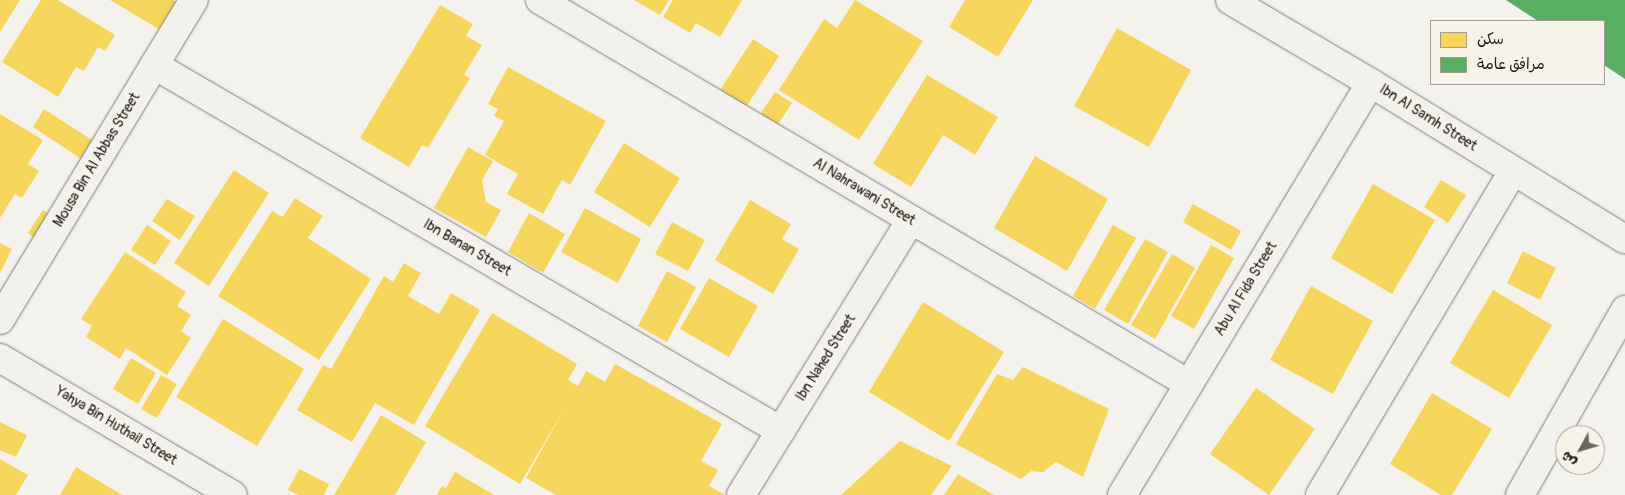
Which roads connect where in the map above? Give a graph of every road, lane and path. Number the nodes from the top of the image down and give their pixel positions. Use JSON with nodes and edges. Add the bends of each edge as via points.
{"nodes":[{"id":1,"x":194,"y":0,"type":"edge"},
{"id":2,"x":540,"y":0,"type":"edge"},
{"id":3,"x":1230,"y":0,"type":"edge"},
{"id":4,"x":154,"y":65,"type":"junction"},
{"id":5,"x":1371,"y":82,"type":"junction"},
{"id":6,"x":1513,"y":171,"type":"junction"},
{"id":7,"x":911,"y":220,"type":"junction"},
{"id":8,"x":1625,"y":240,"type":"edge"},
{"id":9,"x":1625,"y":310,"type":"edge"},
{"id":10,"x":0,"y":320,"type":"edge"},
{"id":11,"x":0,"y":358,"type":"edge"},
{"id":12,"x":1189,"y":384,"type":"junction"},
{"id":13,"x":780,"y":431,"type":"junction"},
{"id":14,"x":233,"y":495,"type":"edge"},
{"id":15,"x":741,"y":495,"type":"edge"},
{"id":16,"x":1122,"y":495,"type":"edge"},
{"id":17,"x":1320,"y":495,"type":"edge"},
{"id":18,"x":1520,"y":495,"type":"edge"}],
"edges":[{"from":1,"to":4,"type":"street","name":"Mousa Bin Al Abbas Street"},
{"from":2,"to":7,"type":"street","name":"Al Nahrawani Street"},
{"from":3,"to":5,"type":"street","name":"Ibn Al Samh Street"},
{"from":4,"to":10,"type":"street","name":"Mousa Bin Al Abbas Street"},
{"from":4,"to":13,"type":"street","name":"Ibn Banan Street"},
{"from":5,"to":6,"type":"street","name":"Ibn Al Samh Street"},
{"from":5,"to":12,"type":"street","name":"Abu Al Fida Street"},
{"from":6,"to":8,"type":"street","name":"Ibn Al Samh Street"},
{"from":6,"to":17,"type":"street"},
{"from":7,"to":12,"type":"street","name":"Al Nahrawani Street"},
{"from":7,"to":13,"type":"street","name":"Ibn Nahed Street"},
{"from":9,"to":18,"type":"street"},
{"from":11,"to":14,"type":"street","name":"Yahya Bin Huthail Street"},
{"from":12,"to":16,"type":"street","name":"Abu Al Fida Street"},
{"from":13,"to":15,"type":"street","name":"Ibn Nahed Street"}]}
